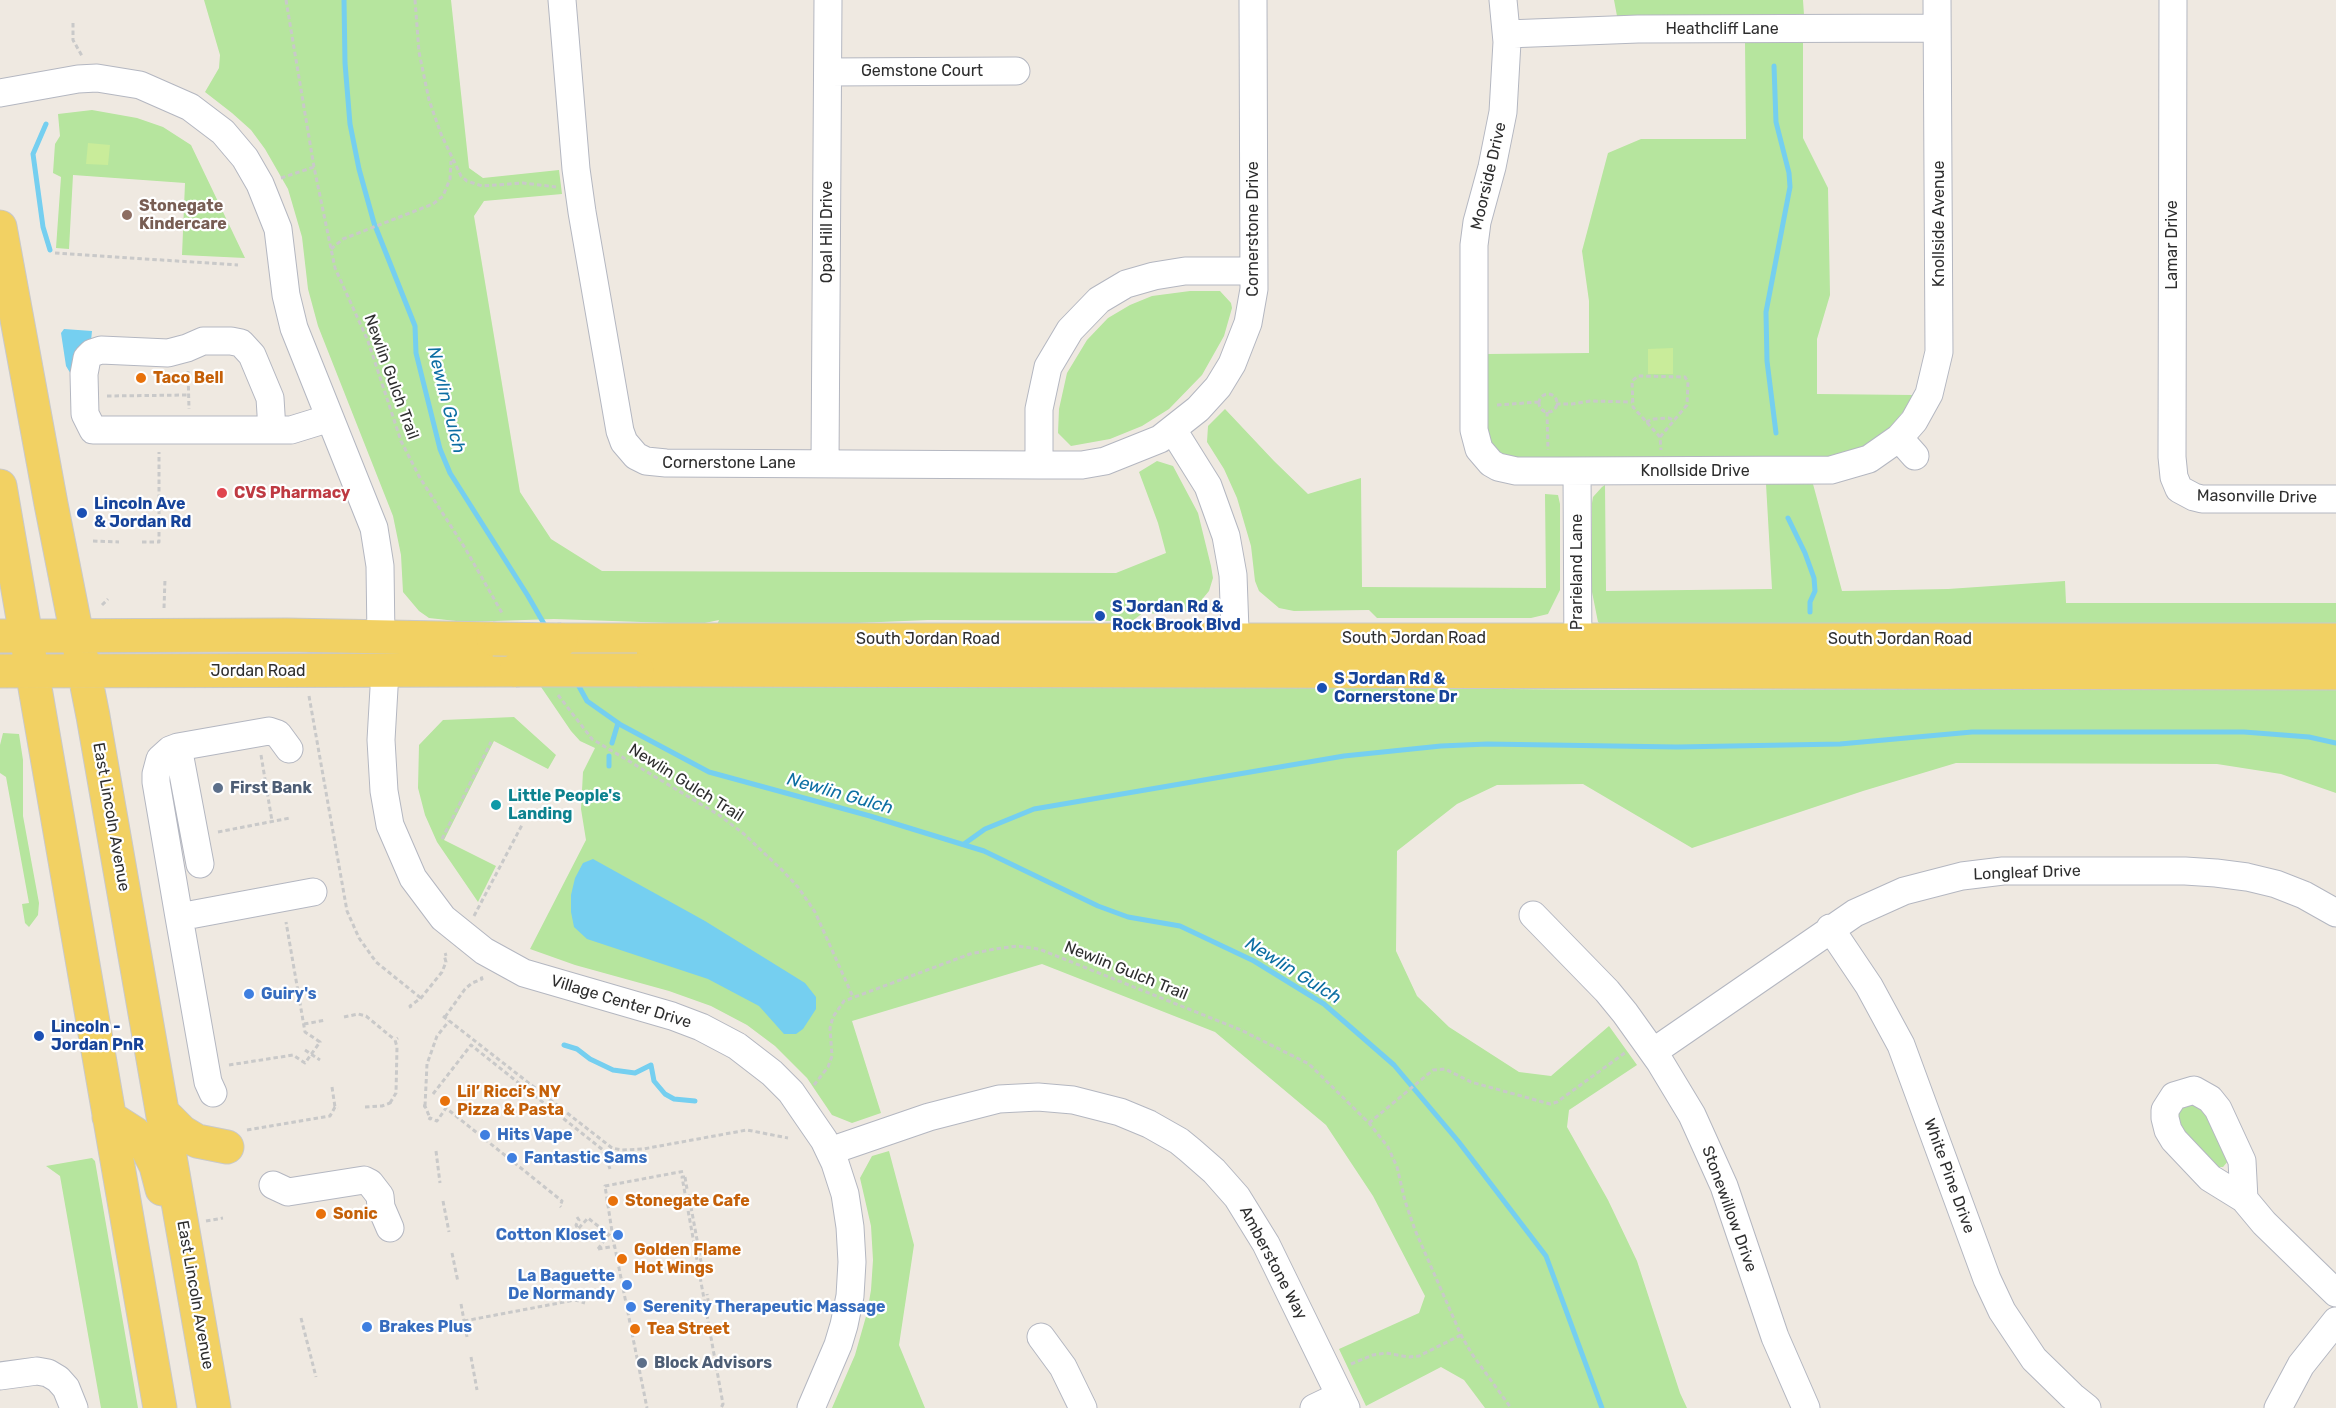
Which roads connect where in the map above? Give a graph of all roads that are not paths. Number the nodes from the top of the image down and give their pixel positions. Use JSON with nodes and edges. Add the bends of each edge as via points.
{"nodes":[{"id":1,"x":562,"y":0,"type":"edge"},
{"id":2,"x":828,"y":0,"type":"edge"},
{"id":3,"x":1253,"y":0,"type":"edge"},
{"id":4,"x":1503,"y":0,"type":"edge"},
{"id":5,"x":1937,"y":0,"type":"edge"},
{"id":6,"x":2173,"y":0,"type":"edge"},
{"id":7,"x":1937,"y":28,"type":"junction"},
{"id":8,"x":1507,"y":34,"type":"junction"},
{"id":9,"x":1016,"y":71,"type":"dead end"},
{"id":10,"x":828,"y":72,"type":"junction"},
{"id":11,"x":0,"y":93,"type":"edge"},
{"id":12,"x":0,"y":227,"type":"edge"},
{"id":13,"x":1254,"y":272,"type":"junction"},
{"id":14,"x":330,"y":418,"type":"junction"},
{"id":15,"x":272,"y":430,"type":"junction"},
{"id":16,"x":1173,"y":430,"type":"junction"},
{"id":17,"x":1907,"y":447,"type":"joint"},
{"id":18,"x":825,"y":463,"type":"junction"},
{"id":19,"x":1039,"y":465,"type":"junction"},
{"id":20,"x":1478,"y":466,"type":"joint"},
{"id":21,"x":1577,"y":471,"type":"junction"},
{"id":22,"x":0,"y":486,"type":"edge"},
{"id":23,"x":2179,"y":489,"type":"joint"},
{"id":24,"x":2336,"y":498,"type":"edge"},
{"id":25,"x":13,"y":636,"type":"edge"},
{"id":26,"x":78,"y":636,"type":"junction"},
{"id":27,"x":381,"y":638,"type":"junction"},
{"id":28,"x":1235,"y":638,"type":"junction"},
{"id":29,"x":443,"y":639,"type":"junction"},
{"id":30,"x":1578,"y":639,"type":"junction"},
{"id":31,"x":2336,"y":640,"type":"edge"},
{"id":32,"x":516,"y":670,"type":"joint"},
{"id":33,"x":0,"y":671,"type":"edge"},
{"id":34,"x":385,"y":671,"type":"junction"},
{"id":35,"x":32,"y":672,"type":"junction"},
{"id":36,"x":85,"y":672,"type":"junction"},
{"id":37,"x":1236,"y":672,"type":"junction"},
{"id":38,"x":1578,"y":672,"type":"junction"},
{"id":39,"x":2336,"y":673,"type":"edge"},
{"id":40,"x":279,"y":750,"type":"road end"},
{"id":41,"x":313,"y":892,"type":"dead end"},
{"id":42,"x":2336,"y":913,"type":"edge"},
{"id":43,"x":1533,"y":915,"type":"dead end"},
{"id":44,"x":179,"y":917,"type":"junction"},
{"id":45,"x":1830,"y":928,"type":"junction"},
{"id":46,"x":1641,"y":1051,"type":"junction"},
{"id":47,"x":213,"y":1093,"type":"dead end"},
{"id":48,"x":163,"y":1113,"type":"junction"},
{"id":49,"x":109,"y":1117,"type":"junction"},
{"id":50,"x":830,"y":1151,"type":"junction"},
{"id":51,"x":273,"y":1185,"type":"dead end"},
{"id":52,"x":178,"y":1196,"type":"junction"},
{"id":53,"x":2244,"y":1199,"type":"dead end"},
{"id":54,"x":390,"y":1228,"type":"dead end"},
{"id":55,"x":2336,"y":1293,"type":"edge"},
{"id":56,"x":199,"y":1319,"type":"junction"},
{"id":57,"x":2336,"y":1321,"type":"edge"},
{"id":58,"x":1041,"y":1337,"type":"dead end"},
{"id":59,"x":0,"y":1376,"type":"edge"},
{"id":60,"x":1343,"y":1402,"type":"edge"},
{"id":61,"x":74,"y":1408,"type":"edge"},
{"id":62,"x":160,"y":1408,"type":"edge"},
{"id":63,"x":214,"y":1408,"type":"edge"},
{"id":64,"x":811,"y":1408,"type":"edge"},
{"id":65,"x":1083,"y":1408,"type":"edge"},
{"id":66,"x":1314,"y":1408,"type":"edge"},
{"id":67,"x":1806,"y":1408,"type":"edge"},
{"id":68,"x":2087,"y":1408,"type":"edge"},
{"id":69,"x":2278,"y":1408,"type":"edge"}],
"edges":[{"from":1,"to":18,"type":"street","name":"Cornerstone Lane","via":[[578,189],[624,442],[636,456],[656,463]]},
{"from":2,"to":10,"type":"street","name":"Opal Hill Drive"},
{"from":3,"to":13,"type":"street","name":"Cornerstone Drive"},
{"from":4,"to":8,"type":"street","name":"Moorside Drive"},
{"from":5,"to":7,"type":"street","name":"Knollside Avenue"},
{"from":6,"to":23,"type":"street","name":"Lamar Drive","via":[[2172,457]]},
{"from":7,"to":8,"type":"street","name":"Heathcliff Lane","via":[[1638,29]]},
{"from":7,"to":17,"type":"street","name":"Knollside Avenue","via":[[1939,352],[1936,371]]},
{"from":8,"to":20,"type":"street","name":"Moorside Drive","via":[[1502,119],[1474,245],[1474,430]]},
{"from":9,"to":10,"type":"street","name":"Gemstone Court"},
{"from":10,"to":18,"type":"street","name":"Opal Hill Drive"},
{"from":11,"to":14,"type":"street","via":[[78,79],[122,81],[167,95],[223,132],[254,171],[273,213],[294,328]]},
{"from":12,"to":26,"type":"main road","name":"East Lincoln Avenue"},
{"from":13,"to":16,"type":"street","name":"Cornerstone Drive","via":[[1250,313],[1232,364],[1209,398]]},
{"from":13,"to":19,"type":"street","via":[[1154,276],[1126,284],[1099,300],[1070,330],[1048,367],[1039,408]]},
{"from":14,"to":15,"type":"street","via":[[291,430]]},
{"from":14,"to":27,"type":"street","via":[[376,537]]},
{"from":15,"to":15,"type":"street","via":[[270,398],[252,355],[241,343],[203,341],[168,353],[107,350],[87,358],[85,414],[93,430]]},
{"from":16,"to":19,"type":"street","name":"Cornerstone Lane","via":[[1146,446],[1105,461]]},
{"from":16,"to":28,"type":"street","via":[[1208,486],[1226,536],[1233,575]]},
{"from":17,"to":21,"type":"street","name":"Knollside Drive","via":[[1831,470]]},
{"from":18,"to":19,"type":"street","name":"Cornerstone Lane"},
{"from":20,"to":21,"type":"street","name":"Knollside Drive","via":[[1491,463],[1507,470]]},
{"from":21,"to":30,"type":"street","name":"Prarieland Lane"},
{"from":22,"to":25,"type":"main road"},
{"from":23,"to":24,"type":"street","name":"Masonville Drive","via":[[2202,499]]},
{"from":25,"to":26,"type":"main road"},
{"from":25,"to":35,"type":"main road"},
{"from":26,"to":27,"type":"main road"},
{"from":26,"to":36,"type":"main road","name":"East Lincoln Avenue"},
{"from":27,"to":29,"type":"main road"},
{"from":28,"to":29,"type":"main road","name":"South Jordan Road","bridge":true,"via":[[600,640],[498,627]]},
{"from":28,"to":30,"type":"main road","name":"South Jordan Road"},
{"from":28,"to":37,"type":"street"},
{"from":29,"to":34,"type":"main road","via":[[421,655]]},
{"from":30,"to":31,"type":"main road","name":"South Jordan Road"},
{"from":30,"to":38,"type":"street","name":"Prarieland Lane"},
{"from":32,"to":34,"type":"main road","name":"Jordan Road"},
{"from":32,"to":37,"type":"main road","name":"South Jordan Road","bridge":true},
{"from":33,"to":35,"type":"main road","name":"Jordan Road"},
{"from":34,"to":36,"type":"main road","name":"Jordan Road"},
{"from":34,"to":50,"type":"street","name":"Village Center Drive","via":[[381,740],[390,825],[407,867],[443,918],[484,951],[524,973],[672,1016],[737,1046],[791,1092]]},
{"from":35,"to":36,"type":"main road","name":"Jordan Road"},
{"from":35,"to":49,"type":"main road"},
{"from":36,"to":48,"type":"main road","name":"East Lincoln Avenue"},
{"from":37,"to":38,"type":"main road","name":"South Jordan Road"},
{"from":38,"to":39,"type":"main road","name":"South Jordan Road"},
{"from":40,"to":44,"type":"street","via":[[278,734],[268,731],[174,749],[160,759],[156,774],[187,866]]},
{"from":41,"to":44,"type":"street"},
{"from":42,"to":45,"type":"street","name":"Longleaf Drive","via":[[2276,884],[2216,873],[2003,871],[1962,876],[1904,891]]},
{"from":43,"to":46,"type":"street","name":"Stonewillow Drive","via":[[1607,991]]},
{"from":44,"to":47,"type":"street"},
{"from":45,"to":46,"type":"street","name":"Longleaf Drive"},
{"from":45,"to":68,"type":"street","name":"White Pine Drive","via":[[1869,986],[1900,1045],[2002,1311],[2034,1359]]},
{"from":46,"to":67,"type":"street","name":"Stonewillow Drive","via":[[1692,1115],[1717,1168],[1779,1347]]},
{"from":48,"to":52,"type":"main road","name":"East Lincoln Avenue"},
{"from":48,"to":52,"type":"main road","via":[[197,1141],[227,1147],[201,1165]]},
{"from":49,"to":56,"type":"main road","via":[[145,1144],[156,1166],[179,1282]]},
{"from":49,"to":62,"type":"main road"},
{"from":50,"to":60,"type":"street","name":"Amberstone Way","via":[[929,1117],[999,1099],[1074,1100],[1149,1124],[1185,1146],[1237,1197],[1266,1244]]},
{"from":50,"to":64,"type":"street","name":"Village Center Drive","via":[[845,1194],[851,1280],[838,1345]]},
{"from":51,"to":54,"type":"street","via":[[288,1192],[364,1180],[380,1196]]},
{"from":52,"to":56,"type":"main road","name":"East Lincoln Avenue"},
{"from":53,"to":55,"type":"street"},
{"from":56,"to":63,"type":"main road","name":"East Lincoln Avenue"},
{"from":57,"to":69,"type":"street","via":[[2301,1365]]},
{"from":58,"to":65,"type":"street","via":[[1063,1367]]},
{"from":59,"to":61,"type":"street","via":[[37,1371],[53,1376],[66,1388]]},
{"from":60,"to":66,"type":"street"}]}
